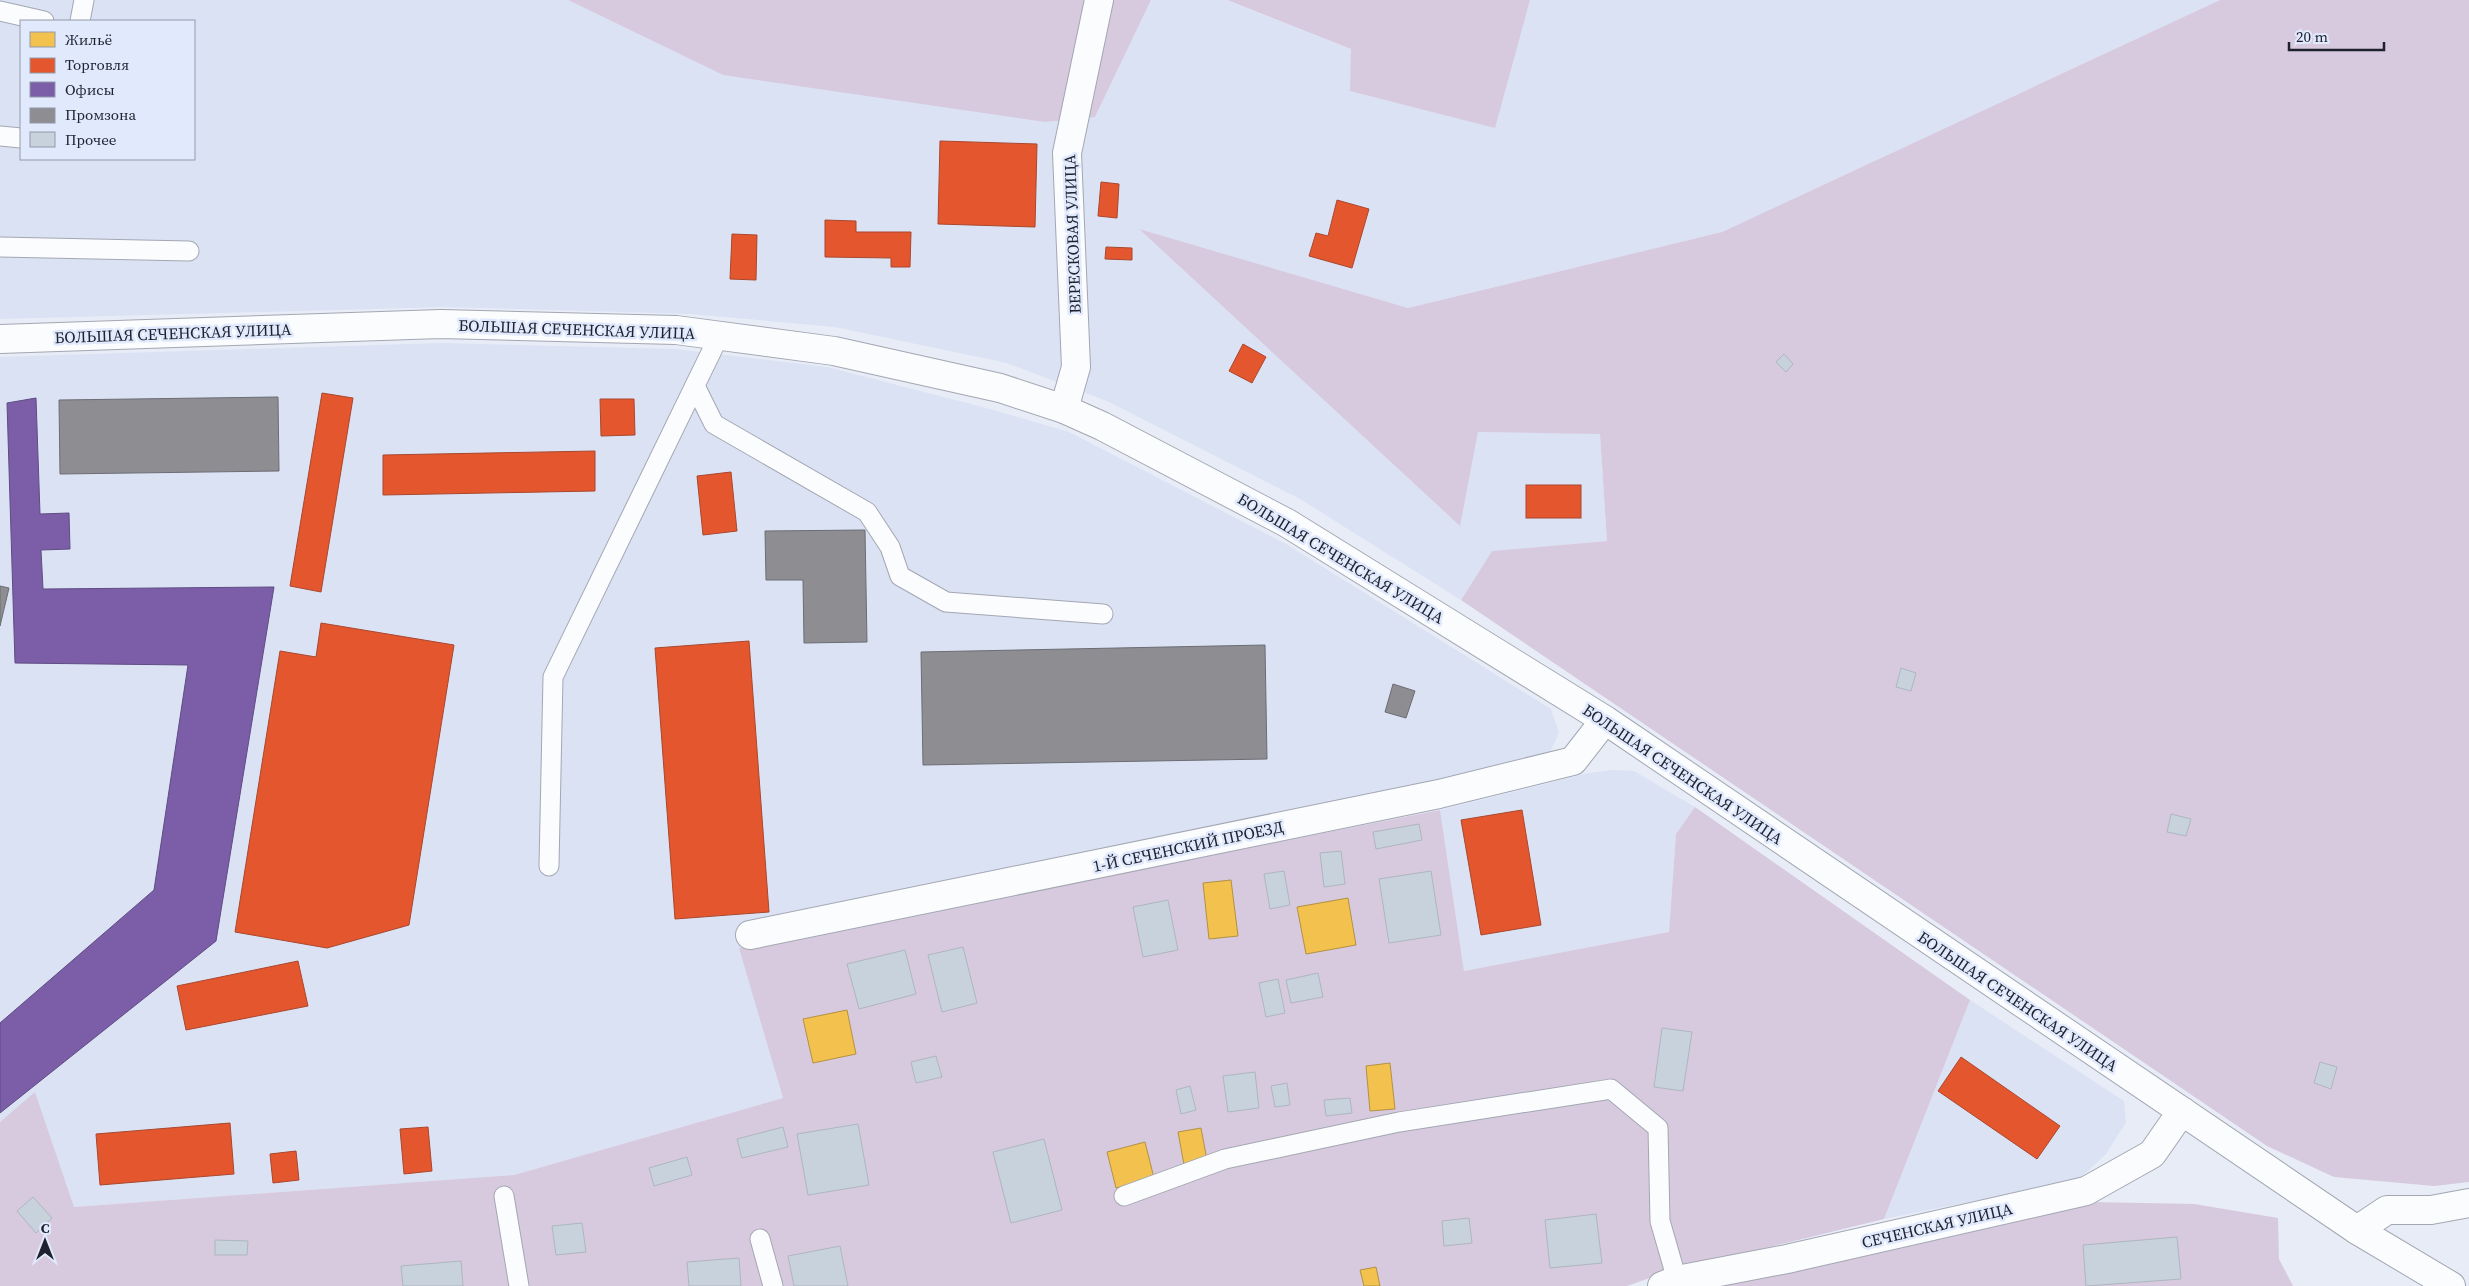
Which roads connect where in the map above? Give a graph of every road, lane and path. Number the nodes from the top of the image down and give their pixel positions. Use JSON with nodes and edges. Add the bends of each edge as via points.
{"nodes":[{"id":1,"x":84,"y":0,"type":"edge"},
{"id":2,"x":1099,"y":0,"type":"edge"},
{"id":3,"x":0,"y":11,"type":"edge"},
{"id":4,"x":40,"y":20,"type":"edge"},
{"id":5,"x":80,"y":20,"type":"edge"},
{"id":6,"x":0,"y":136,"type":"edge"},
{"id":7,"x":20,"y":138,"type":"edge"},
{"id":8,"x":0,"y":247,"type":"edge"},
{"id":9,"x":190,"y":251,"type":"dead end"},
{"id":10,"x":719,"y":336,"type":"junction"},
{"id":11,"x":0,"y":339,"type":"edge"},
{"id":12,"x":695,"y":386,"type":"junction"},
{"id":13,"x":1064,"y":409,"type":"junction"},
{"id":14,"x":1103,"y":614,"type":"dead end"},
{"id":15,"x":1605,"y":720,"type":"junction"},
{"id":16,"x":549,"y":866,"type":"dead end"},
{"id":17,"x":750,"y":935,"type":"dead end"},
{"id":18,"x":2182,"y":1111,"type":"junction"},
{"id":19,"x":504,"y":1196,"type":"dead end"},
{"id":20,"x":1124,"y":1196,"type":"dead end"},
{"id":21,"x":2469,"y":1203,"type":"edge"},
{"id":22,"x":2357,"y":1230,"type":"junction"},
{"id":23,"x":760,"y":1239,"type":"dead end"},
{"id":24,"x":1670,"y":1283,"type":"edge"},
{"id":25,"x":519,"y":1286,"type":"edge"},
{"id":26,"x":773,"y":1286,"type":"edge"},
{"id":27,"x":2451,"y":1286,"type":"edge"}],
"edges":[{"from":1,"to":5,"type":"lane"},
{"from":2,"to":13,"type":"street","name":"ВЕРЕСКОВАЯ УЛИЦА","via":[[1068,153],[1076,367]]},
{"from":3,"to":4,"type":"lane"},
{"from":6,"to":7,"type":"lane"},
{"from":8,"to":9,"type":"lane"},
{"from":10,"to":11,"type":"street","name":"БОЛЬШАЯ СЕЧЕНСКАЯ УЛИЦА","via":[[676,330],[441,324]]},
{"from":10,"to":12,"type":"lane"},
{"from":10,"to":13,"type":"street","name":"БОЛЬШАЯ СЕЧЕНСКАЯ УЛИЦА","via":[[834,351],[1000,388]]},
{"from":12,"to":14,"type":"lane","via":[[714,424],[867,512],[890,547],[900,576],[946,602]]},
{"from":12,"to":16,"type":"lane","via":[[553,677]]},
{"from":13,"to":15,"type":"street","name":"БОЛЬШАЯ СЕЧЕНСКАЯ УЛИЦА","via":[[1288,522]]},
{"from":15,"to":17,"type":"street","name":"1-Й СЕЧЕНСКИЙ ПРОЕЗД","via":[[1573,761],[1439,794]]},
{"from":15,"to":18,"type":"street","name":"БОЛЬШАЯ СЕЧЕНСКАЯ УЛИЦА"},
{"from":18,"to":22,"type":"street","name":"БОЛЬШАЯ СЕЧЕНСКАЯ УЛИЦА"},
{"from":18,"to":24,"type":"street","name":"СЕЧЕНСКАЯ УЛИЦА","via":[[2152,1154],[2086,1192]]},
{"from":19,"to":25,"type":"lane"},
{"from":20,"to":24,"type":"lane","via":[[1225,1159],[1400,1122],[1611,1089],[1658,1128],[1660,1222]]},
{"from":21,"to":22,"type":"street","via":[[2431,1210],[2388,1210]]},
{"from":22,"to":27,"type":"street","name":"БОЛЬШАЯ СЕЧЕНСКАЯ УЛИЦА"},
{"from":23,"to":26,"type":"lane"}]}
